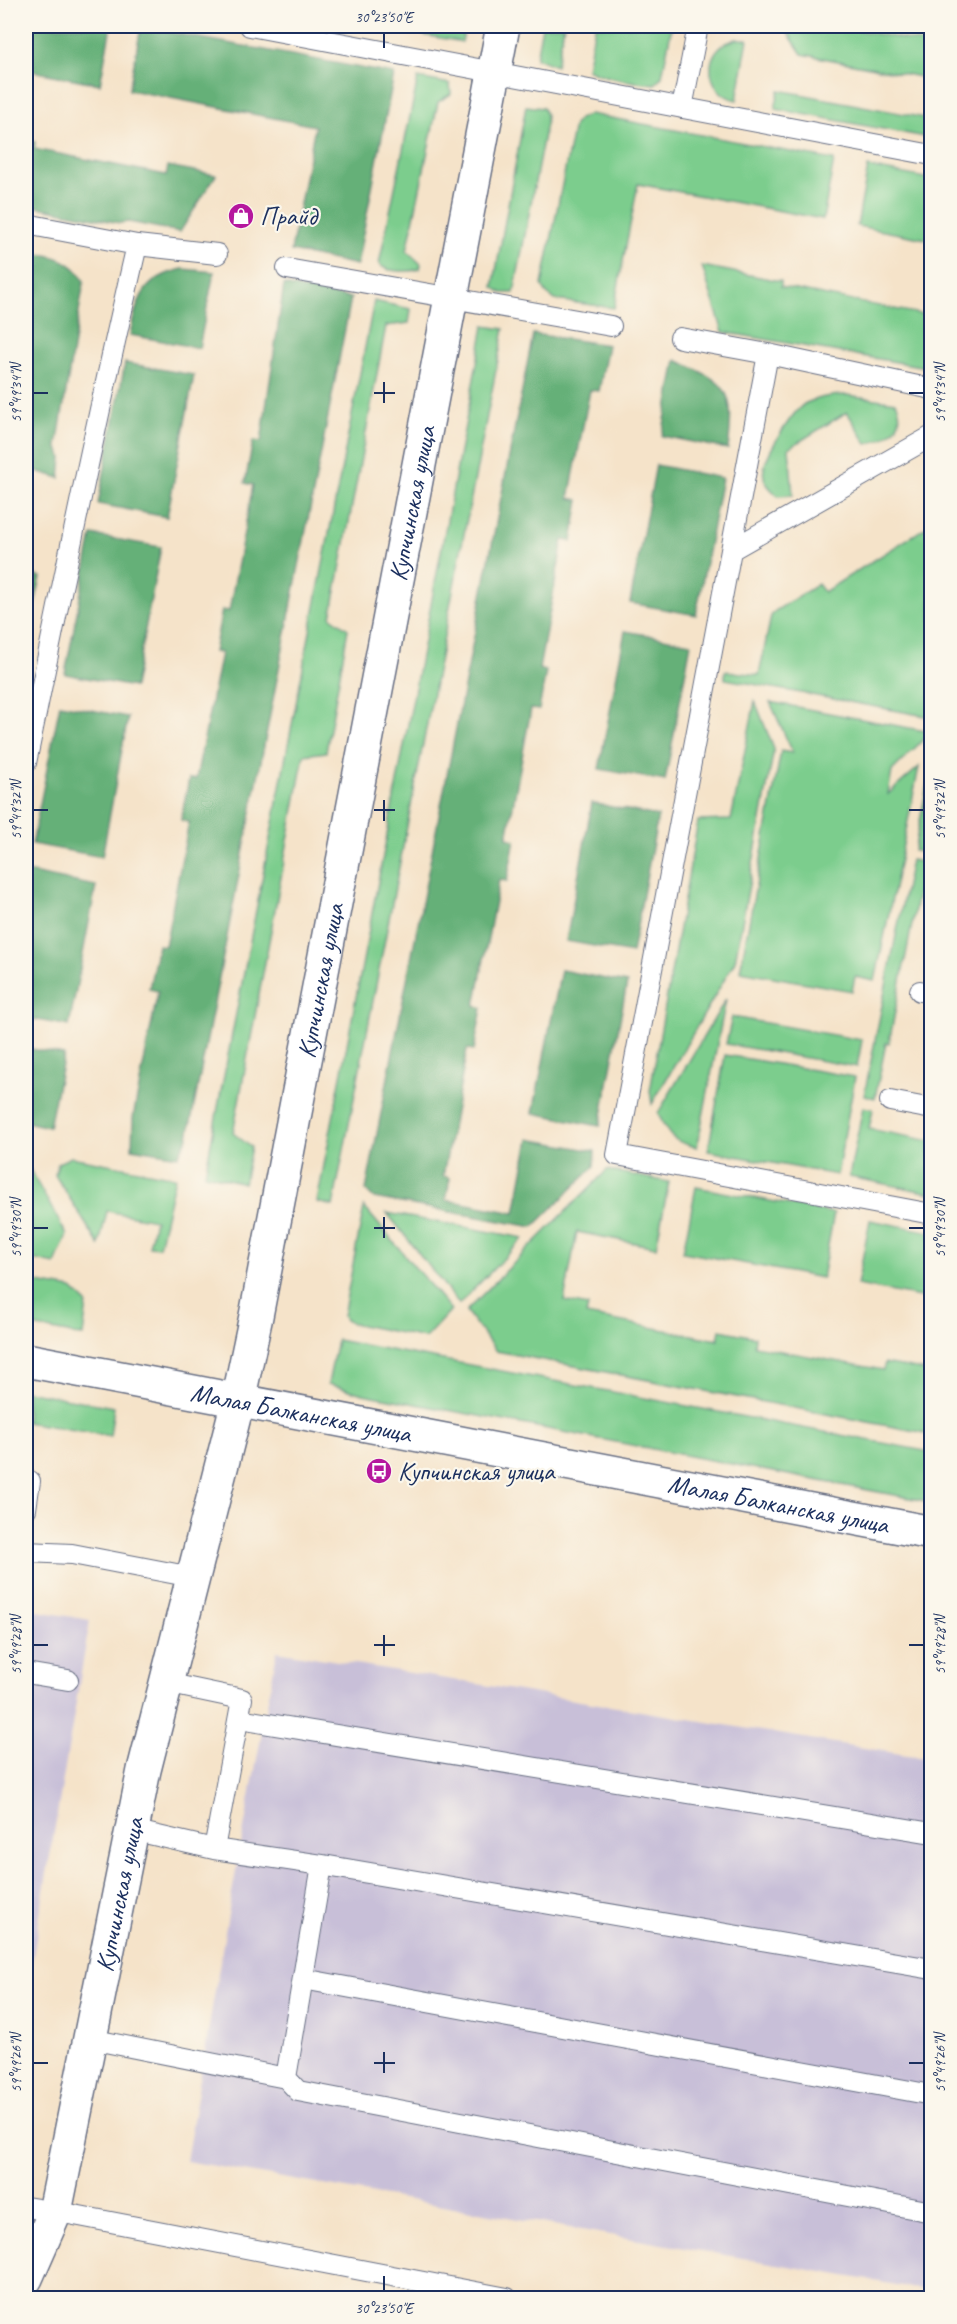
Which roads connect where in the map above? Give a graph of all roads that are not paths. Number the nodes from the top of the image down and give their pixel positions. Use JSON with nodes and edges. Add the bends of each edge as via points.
{"nodes":[{"id":1,"x":250,"y":26,"type":"edge"},
{"id":2,"x":503,"y":26,"type":"edge"},
{"id":3,"x":698,"y":26,"type":"edge"},
{"id":4,"x":494,"y":72,"type":"junction"},
{"id":5,"x":682,"y":108,"type":"junction"},
{"id":6,"x":932,"y":155,"type":"edge"},
{"id":7,"x":26,"y":224,"type":"edge"},
{"id":8,"x":137,"y":245,"type":"junction"},
{"id":9,"x":217,"y":254,"type":"dead end"},
{"id":10,"x":287,"y":269,"type":"dead end"},
{"id":11,"x":449,"y":299,"type":"junction"},
{"id":12,"x":611,"y":326,"type":"dead end"},
{"id":13,"x":680,"y":339,"type":"dead end"},
{"id":14,"x":768,"y":354,"type":"junction"},
{"id":15,"x":932,"y":389,"type":"edge"},
{"id":16,"x":932,"y":436,"type":"edge"},
{"id":17,"x":731,"y":550,"type":"junction"},
{"id":18,"x":33,"y":684,"type":"edge"},
{"id":19,"x":26,"y":763,"type":"edge"},
{"id":20,"x":890,"y":1101,"type":"dead end"},
{"id":21,"x":932,"y":1109,"type":"edge"},
{"id":22,"x":932,"y":1214,"type":"edge"},
{"id":23,"x":26,"y":1360,"type":"edge"},
{"id":24,"x":238,"y":1401,"type":"junction"},
{"id":25,"x":26,"y":1480,"type":"edge"},
{"id":26,"x":26,"y":1509,"type":"edge"},
{"id":27,"x":932,"y":1533,"type":"edge"},
{"id":28,"x":26,"y":1552,"type":"edge"},
{"id":29,"x":192,"y":1576,"type":"junction"},
{"id":30,"x":26,"y":1673,"type":"edge"},
{"id":31,"x":68,"y":1680,"type":"dead end"},
{"id":32,"x":166,"y":1683,"type":"junction"},
{"id":33,"x":239,"y":1719,"type":"junction"},
{"id":34,"x":132,"y":1830,"type":"junction"},
{"id":35,"x":932,"y":1833,"type":"edge"},
{"id":36,"x":214,"y":1849,"type":"junction"},
{"id":37,"x":322,"y":1865,"type":"junction"},
{"id":38,"x":932,"y":1970,"type":"edge"},
{"id":39,"x":303,"y":1979,"type":"junction"},
{"id":40,"x":90,"y":2039,"type":"junction"},
{"id":41,"x":286,"y":2078,"type":"junction"},
{"id":42,"x":932,"y":2095,"type":"edge"},
{"id":43,"x":50,"y":2211,"type":"edge"},
{"id":44,"x":932,"y":2212,"type":"edge"},
{"id":45,"x":26,"y":2278,"type":"edge"},
{"id":46,"x":507,"y":2298,"type":"edge"}],
"edges":[{"from":1,"to":4,"type":"lane"},
{"from":2,"to":4,"type":"street","name":"Купчинская улица"},
{"from":3,"to":5,"type":"lane"},
{"from":4,"to":5,"type":"lane"},
{"from":4,"to":11,"type":"street","name":"Купчинская улица"},
{"from":5,"to":6,"type":"lane"},
{"from":7,"to":8,"type":"lane"},
{"from":8,"to":9,"type":"lane"},
{"from":8,"to":18,"type":"lane","via":[[78,517]]},
{"from":10,"to":11,"type":"lane"},
{"from":11,"to":12,"type":"lane"},
{"from":11,"to":24,"type":"street","name":"Купчинская улица"},
{"from":13,"to":14,"type":"lane"},
{"from":14,"to":15,"type":"lane"},
{"from":14,"to":17,"type":"lane"},
{"from":16,"to":17,"type":"lane"},
{"from":17,"to":22,"type":"lane","via":[[617,1155]]},
{"from":18,"to":19,"type":"lane"},
{"from":20,"to":21,"type":"lane"},
{"from":23,"to":24,"type":"street","name":"Малая Балканская улица"},
{"from":24,"to":27,"type":"street","name":"Малая Балканская улица"},
{"from":24,"to":29,"type":"street","name":"Купчинская улица"},
{"from":25,"to":26,"type":"lane","via":[[30,1481]]},
{"from":28,"to":29,"type":"lane","via":[[72,1554]]},
{"from":29,"to":32,"type":"street","name":"Купчинская улица"},
{"from":30,"to":31,"type":"lane"},
{"from":32,"to":33,"type":"lane","via":[[242,1699]]},
{"from":32,"to":34,"type":"street","name":"Купчинская улица"},
{"from":33,"to":35,"type":"lane"},
{"from":33,"to":36,"type":"lane"},
{"from":34,"to":36,"type":"lane"},
{"from":34,"to":40,"type":"street","name":"Купчинская улица"},
{"from":36,"to":37,"type":"lane"},
{"from":37,"to":38,"type":"lane"},
{"from":37,"to":39,"type":"lane"},
{"from":39,"to":41,"type":"lane"},
{"from":39,"to":42,"type":"lane"},
{"from":40,"to":41,"type":"lane"},
{"from":40,"to":43,"type":"street","name":"Купчинская улица"},
{"from":41,"to":44,"type":"lane","via":[[298,2091]]},
{"from":43,"to":45,"type":"street","name":"Купчинская улица"},
{"from":43,"to":46,"type":"lane"}]}
